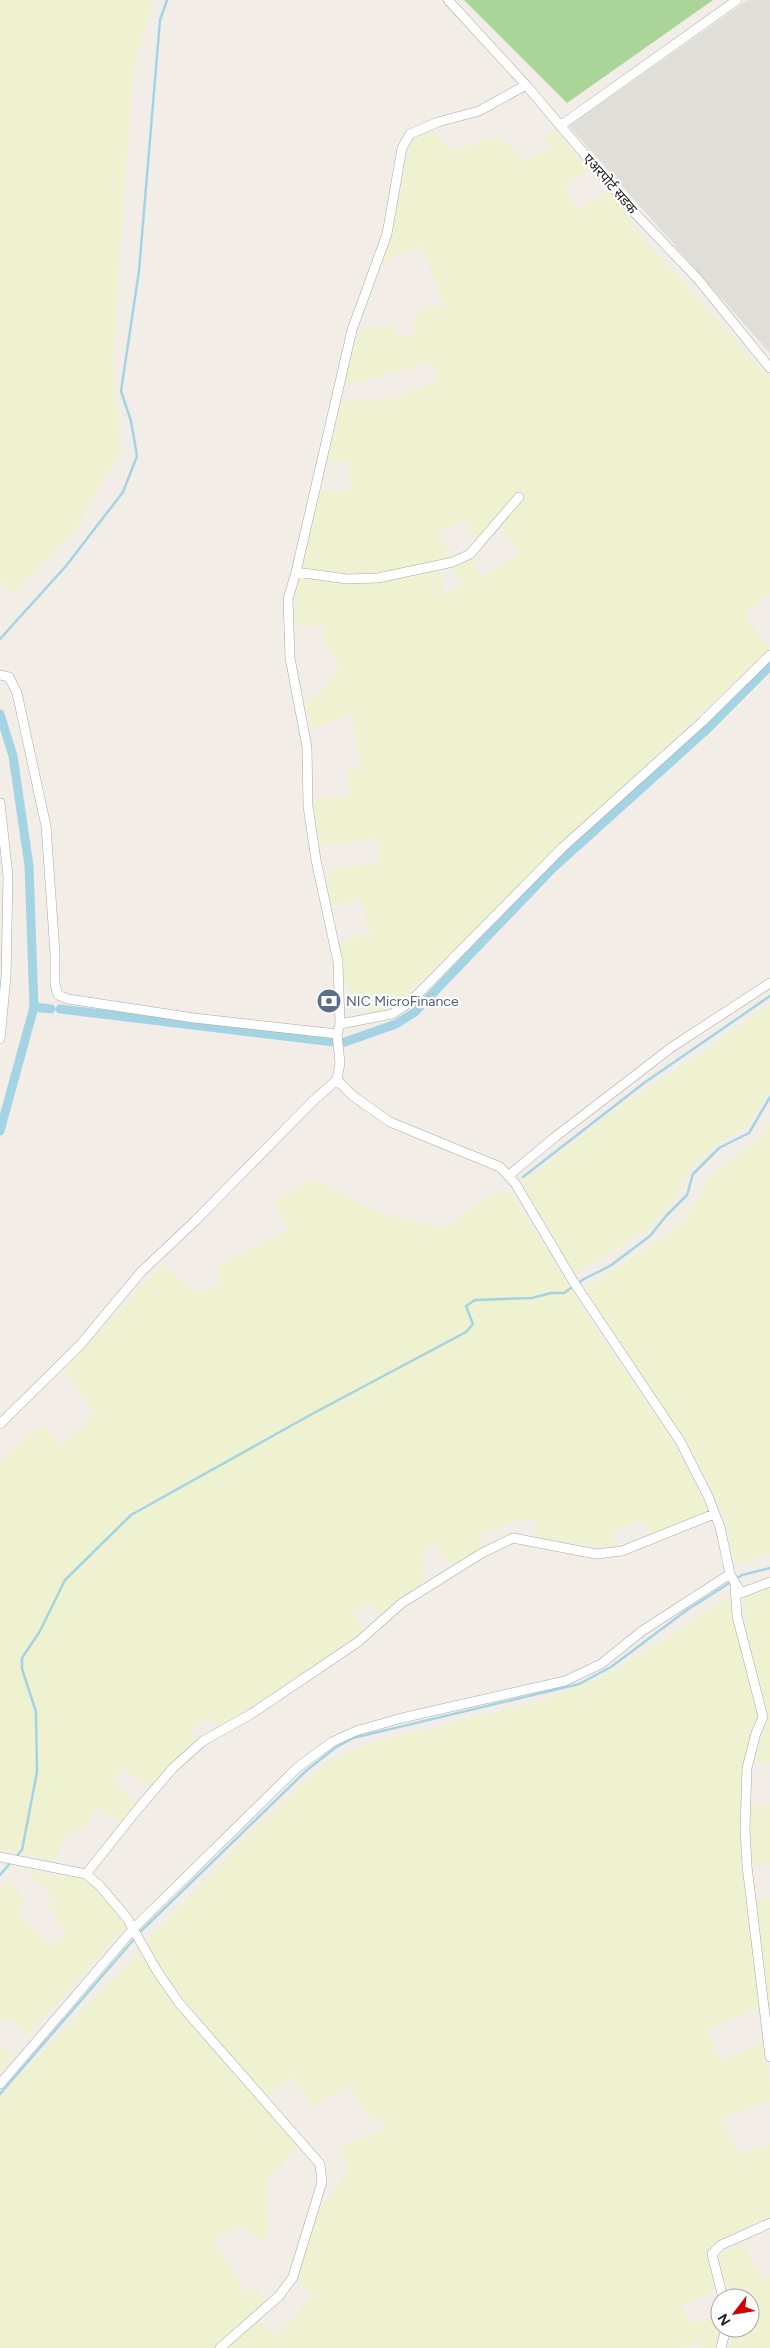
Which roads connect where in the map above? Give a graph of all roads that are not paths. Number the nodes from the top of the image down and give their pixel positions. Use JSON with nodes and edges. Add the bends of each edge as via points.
{"nodes":[{"id":1,"x":448,"y":0,"type":"edge"},
{"id":2,"x":737,"y":0,"type":"edge"},
{"id":3,"x":526,"y":84,"type":"junction"},
{"id":4,"x":560,"y":126,"type":"junction"},
{"id":5,"x":770,"y":368,"type":"edge"},
{"id":6,"x":519,"y":497,"type":"dead end"},
{"id":7,"x":296,"y":572,"type":"junction"},
{"id":8,"x":770,"y":655,"type":"edge"},
{"id":9,"x":0,"y":675,"type":"edge"},
{"id":10,"x":0,"y":804,"type":"edge"},
{"id":11,"x":770,"y":983,"type":"edge"},
{"id":12,"x":340,"y":1024,"type":"junction"},
{"id":13,"x":337,"y":1034,"type":"junction"},
{"id":14,"x":0,"y":1039,"type":"edge"},
{"id":15,"x":337,"y":1080,"type":"junction"},
{"id":16,"x":508,"y":1176,"type":"junction"},
{"id":17,"x":0,"y":1424,"type":"edge"},
{"id":18,"x":714,"y":1514,"type":"junction"},
{"id":19,"x":730,"y":1574,"type":"junction"},
{"id":20,"x":770,"y":1582,"type":"edge"},
{"id":21,"x":735,"y":1585,"type":"junction"},
{"id":22,"x":0,"y":1858,"type":"edge"},
{"id":23,"x":86,"y":1874,"type":"junction"},
{"id":24,"x":137,"y":1933,"type":"junction"},
{"id":25,"x":770,"y":2057,"type":"edge"},
{"id":26,"x":0,"y":2084,"type":"edge"},
{"id":27,"x":770,"y":2223,"type":"edge"},
{"id":28,"x":720,"y":2288,"type":"edge"},
{"id":29,"x":220,"y":2348,"type":"edge"}],
"edges":[{"from":1,"to":3,"type":"street","name":"एअरपोर्ट सडक"},
{"from":2,"to":4,"type":"street"},
{"from":3,"to":4,"type":"street","name":"एअरपोर्ट सडक"},
{"from":3,"to":7,"type":"street","via":[[479,111],[438,122],[410,134],[402,148],[387,234],[352,330]]},
{"from":4,"to":5,"type":"street","name":"एअरपोर्ट सडक","via":[[631,209],[697,278]]},
{"from":6,"to":7,"type":"street","via":[[470,554],[453,562],[378,578],[338,578]]},
{"from":7,"to":12,"type":"street","via":[[288,599],[290,658],[307,747],[309,815],[338,962]]},
{"from":8,"to":12,"type":"street","via":[[702,722],[562,848],[410,1002],[392,1014]]},
{"from":9,"to":13,"type":"street","via":[[9,676],[17,693],[46,826],[58,995],[194,1018]]},
{"from":10,"to":14,"type":"street","via":[[8,876],[6,977]]},
{"from":11,"to":16,"type":"street","via":[[672,1047]]},
{"from":12,"to":13,"type":"street"},
{"from":13,"to":15,"type":"street","via":[[340,1063]]},
{"from":15,"to":16,"type":"street","via":[[353,1096],[390,1122],[477,1156],[500,1167]]},
{"from":15,"to":17,"type":"street","via":[[142,1272],[81,1344]]},
{"from":16,"to":18,"type":"street","via":[[680,1441]]},
{"from":18,"to":19,"type":"street"},
{"from":18,"to":23,"type":"street","via":[[622,1551],[596,1554],[513,1538],[482,1553],[402,1604],[358,1642],[251,1714],[203,1741],[136,1810]]},
{"from":19,"to":21,"type":"street"},
{"from":19,"to":24,"type":"street","via":[[642,1631],[601,1664],[565,1681],[402,1718],[356,1731],[332,1742],[298,1767]]},
{"from":20,"to":21,"type":"street","via":[[741,1593]]},
{"from":21,"to":25,"type":"street","via":[[737,1616],[763,1717],[747,1768],[745,1828]]},
{"from":22,"to":23,"type":"street"},
{"from":23,"to":24,"type":"street","via":[[117,1904]]},
{"from":24,"to":26,"type":"street"},
{"from":24,"to":29,"type":"street","via":[[156,1971],[179,2003],[320,2164],[322,2182],[294,2277],[273,2303]]},
{"from":27,"to":28,"type":"street","via":[[715,2250],[712,2254]]}]}
